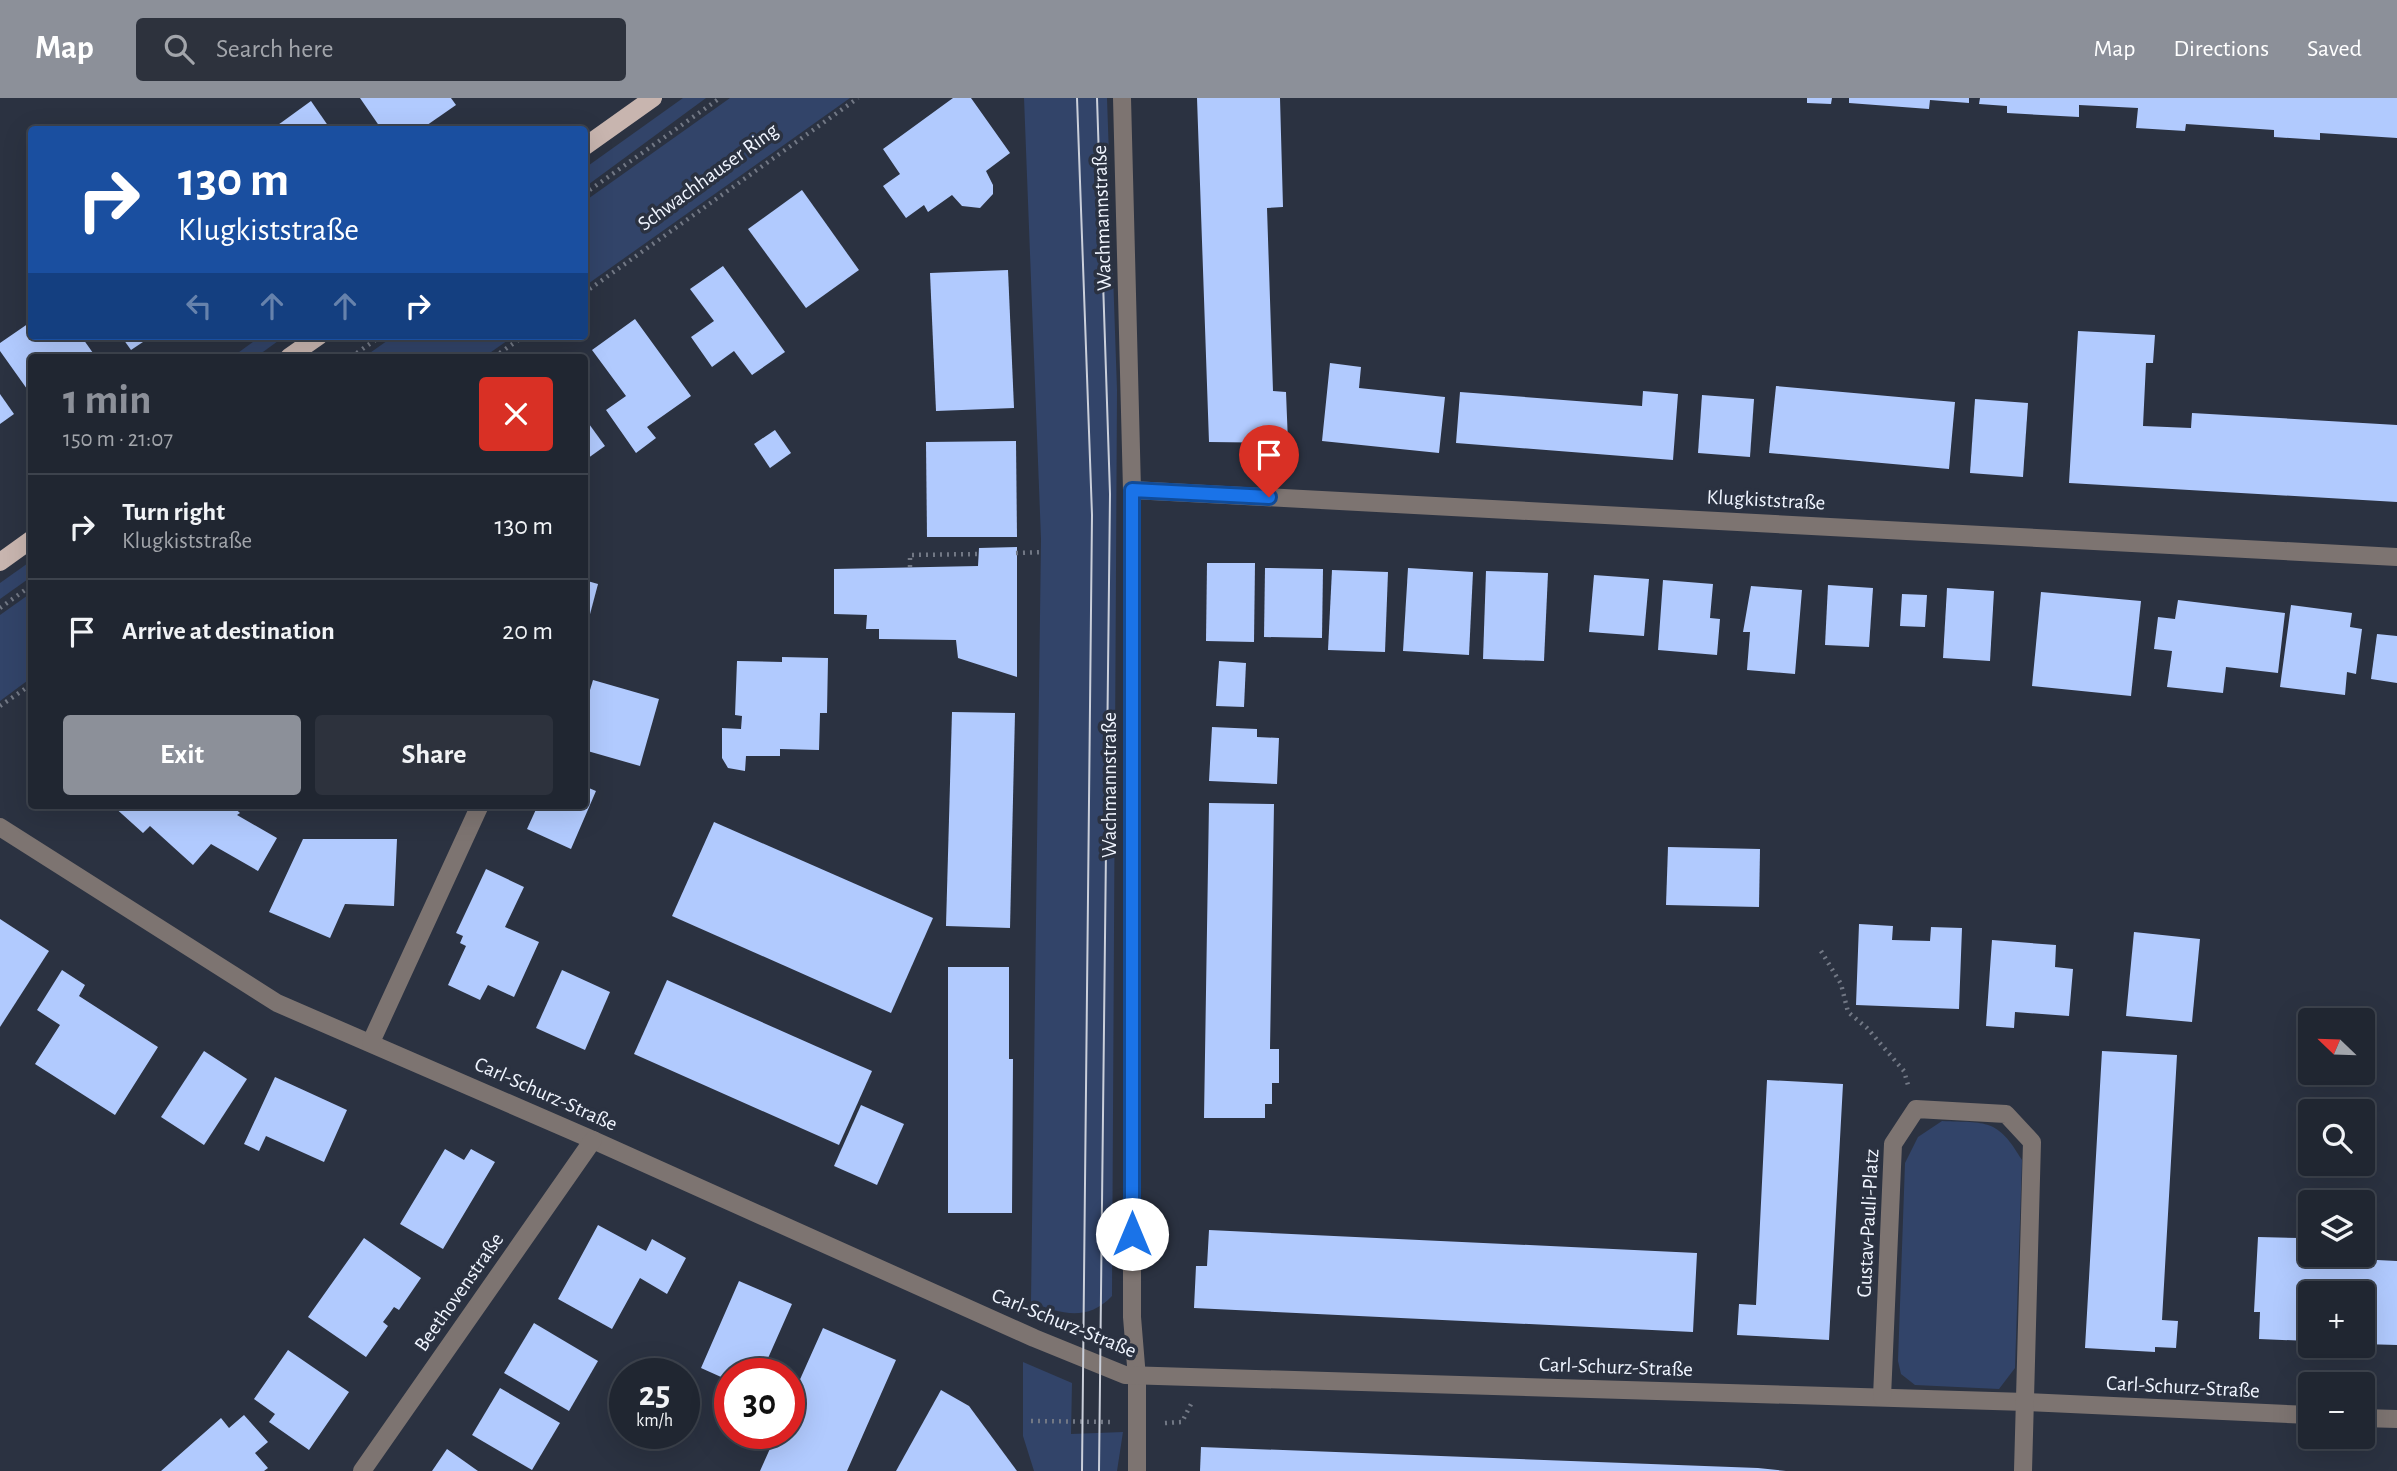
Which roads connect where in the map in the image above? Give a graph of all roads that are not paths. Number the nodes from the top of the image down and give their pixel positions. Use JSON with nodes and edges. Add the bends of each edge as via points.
{"nodes":[{"id":1,"x":653,"y":98,"type":"edge"},
{"id":2,"x":1122,"y":98,"type":"edge"},
{"id":3,"x":588,"y":143,"type":"edge"},
{"id":4,"x":313,"y":340,"type":"edge"},
{"id":5,"x":293,"y":354,"type":"edge"},
{"id":6,"x":1132,"y":490,"type":"junction"},
{"id":7,"x":28,"y":542,"type":"edge"},
{"id":8,"x":2397,"y":557,"type":"edge"},
{"id":9,"x":0,"y":562,"type":"edge"},
{"id":10,"x":478,"y":809,"type":"edge"},
{"id":11,"x":0,"y":827,"type":"edge"},
{"id":12,"x":371,"y":1042,"type":"junction"},
{"id":13,"x":593,"y":1140,"type":"junction"},
{"id":14,"x":1137,"y":1378,"type":"junction"},
{"id":15,"x":1882,"y":1397,"type":"junction"},
{"id":16,"x":2026,"y":1402,"type":"junction"},
{"id":17,"x":2298,"y":1414,"type":"edge"},
{"id":18,"x":2375,"y":1418,"type":"edge"},
{"id":19,"x":2397,"y":1419,"type":"edge"},
{"id":20,"x":362,"y":1471,"type":"edge"},
{"id":21,"x":1137,"y":1471,"type":"edge"},
{"id":22,"x":2024,"y":1471,"type":"edge"}],
"edges":[{"from":1,"to":3,"type":"main road"},
{"from":2,"to":6,"type":"street","name":"Wachmannstraße"},
{"from":4,"to":5,"type":"main road"},
{"from":6,"to":8,"type":"street","name":"Klugkiststraße"},
{"from":6,"to":14,"type":"street","name":"Wachmannstraße","via":[[1132,1317]]},
{"from":7,"to":9,"type":"main road"},
{"from":10,"to":12,"type":"street"},
{"from":11,"to":12,"type":"street","name":"Carl-Schurz-Straße","via":[[277,1003]]},
{"from":12,"to":13,"type":"street","name":"Carl-Schurz-Straße"},
{"from":13,"to":14,"type":"street","name":"Carl-Schurz-Straße","via":[[1034,1338]]},
{"from":13,"to":20,"type":"street","name":"Beethovenstraße"},
{"from":14,"to":15,"type":"street","name":"Carl-Schurz-Straße"},
{"from":14,"to":21,"type":"street","name":"Wachmannstraße"},
{"from":15,"to":16,"type":"street","name":"Carl-Schurz-Straße"},
{"from":15,"to":16,"type":"street","name":"Gustav-Pauli-Platz","via":[[1893,1144],[1916,1109],[2006,1114],[2032,1142]]},
{"from":16,"to":17,"type":"street","name":"Carl-Schurz-Straße"},
{"from":16,"to":22,"type":"street"},
{"from":18,"to":19,"type":"street"}]}
